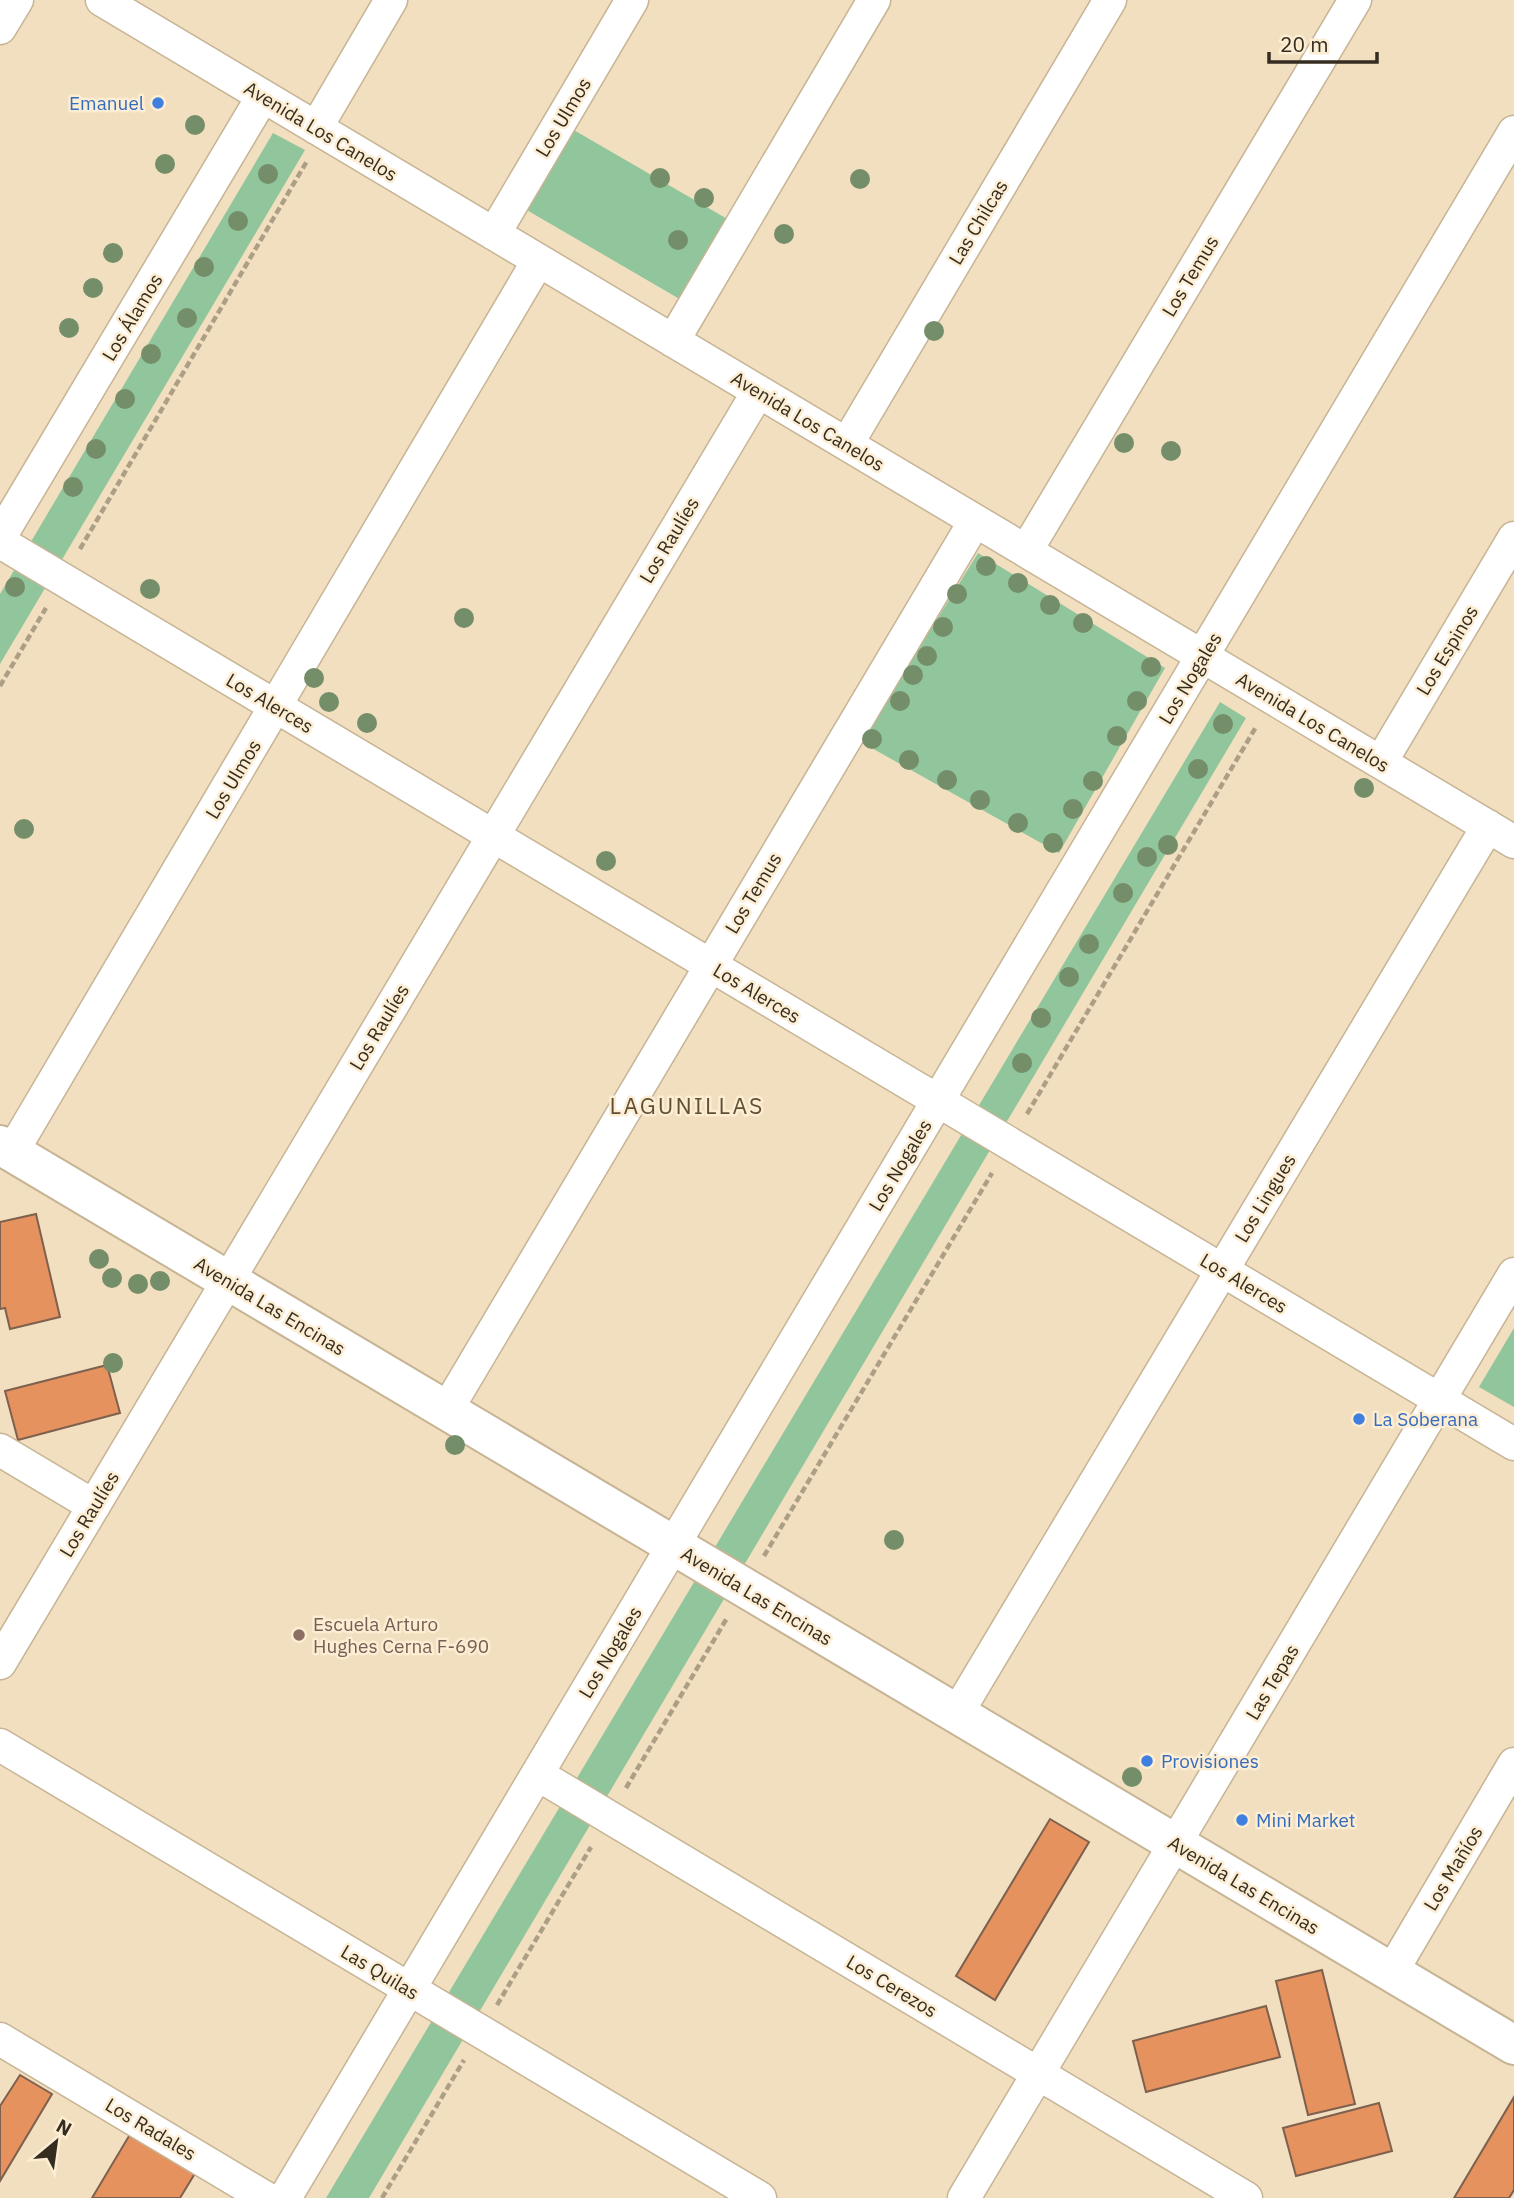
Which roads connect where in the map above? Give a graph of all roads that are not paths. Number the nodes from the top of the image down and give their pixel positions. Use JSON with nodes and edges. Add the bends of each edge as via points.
{"nodes":[{"id":1,"x":17,"y":0,"type":"edge"},
{"id":2,"x":102,"y":0,"type":"edge"},
{"id":3,"x":391,"y":0,"type":"edge"},
{"id":4,"x":632,"y":0,"type":"edge"},
{"id":5,"x":874,"y":0,"type":"edge"},
{"id":6,"x":1110,"y":0,"type":"edge"},
{"id":7,"x":1355,"y":0,"type":"edge"},
{"id":8,"x":146,"y":11,"type":"edge"},
{"id":9,"x":0,"y":28,"type":"edge"},
{"id":10,"x":263,"y":96,"type":"junction"},
{"id":11,"x":316,"y":128,"type":"junction"},
{"id":12,"x":1514,"y":132,"type":"edge"},
{"id":13,"x":494,"y":234,"type":"junction"},
{"id":14,"x":538,"y":261,"type":"junction"},
{"id":15,"x":673,"y":341,"type":"junction"},
{"id":16,"x":758,"y":391,"type":"junction"},
{"id":17,"x":847,"y":444,"type":"junction"},
{"id":18,"x":975,"y":521,"type":"junction"},
{"id":19,"x":1514,"y":538,"type":"edge"},
{"id":20,"x":0,"y":540,"type":"edge"},
{"id":21,"x":1026,"y":551,"type":"junction"},
{"id":22,"x":1202,"y":657,"type":"junction"},
{"id":23,"x":276,"y":706,"type":"junction"},
{"id":24,"x":1381,"y":762,"type":"junction"},
{"id":25,"x":1501,"y":834,"type":"edge"},
{"id":26,"x":493,"y":836,"type":"junction"},
{"id":27,"x":710,"y":965,"type":"junction"},
{"id":28,"x":938,"y":1101,"type":"junction"},
{"id":29,"x":6,"y":1149,"type":"edge"},
{"id":30,"x":1222,"y":1270,"type":"junction"},
{"id":31,"x":1514,"y":1274,"type":"edge"},
{"id":32,"x":228,"y":1281,"type":"junction"},
{"id":33,"x":1440,"y":1400,"type":"junction"},
{"id":34,"x":446,"y":1411,"type":"junction"},
{"id":35,"x":1514,"y":1444,"type":"edge"},
{"id":36,"x":0,"y":1450,"type":"edge"},
{"id":37,"x":94,"y":1506,"type":"junction"},
{"id":38,"x":673,"y":1546,"type":"junction"},
{"id":39,"x":0,"y":1663,"type":"edge"},
{"id":40,"x":957,"y":1715,"type":"junction"},
{"id":41,"x":0,"y":1745,"type":"edge"},
{"id":42,"x":1514,"y":1764,"type":"edge"},
{"id":43,"x":537,"y":1774,"type":"junction"},
{"id":44,"x":1175,"y":1844,"type":"junction"},
{"id":45,"x":1391,"y":1973,"type":"junction"},
{"id":46,"x":410,"y":1989,"type":"junction"},
{"id":47,"x":0,"y":2039,"type":"edge"},
{"id":48,"x":1514,"y":2046,"type":"edge"},
{"id":49,"x":1038,"y":2074,"type":"junction"},
{"id":50,"x":266,"y":2198,"type":"edge"},
{"id":51,"x":285,"y":2198,"type":"edge"},
{"id":52,"x":760,"y":2198,"type":"edge"},
{"id":53,"x":964,"y":2198,"type":"edge"},
{"id":54,"x":1246,"y":2198,"type":"edge"}],
"edges":[{"from":1,"to":9,"type":"street"},
{"from":2,"to":8,"type":"street","name":"Avenida Los Canelos"},
{"from":3,"to":11,"type":"street"},
{"from":4,"to":13,"type":"street","name":"Los Ulmos"},
{"from":5,"to":15,"type":"street"},
{"from":6,"to":17,"type":"street","name":"Las Chilcas"},
{"from":7,"to":21,"type":"street","name":"Los Temus"},
{"from":8,"to":10,"type":"street","name":"Avenida Los Canelos"},
{"from":10,"to":11,"type":"street","name":"Avenida Los Canelos"},
{"from":10,"to":20,"type":"street","name":"Los Álamos"},
{"from":11,"to":13,"type":"street","name":"Avenida Los Canelos"},
{"from":12,"to":22,"type":"street","name":"Los Nogales"},
{"from":13,"to":14,"type":"street","name":"Avenida Los Canelos"},
{"from":14,"to":15,"type":"street","name":"Avenida Los Canelos"},
{"from":14,"to":23,"type":"street","name":"Los Ulmos"},
{"from":15,"to":16,"type":"street","name":"Avenida Los Canelos"},
{"from":16,"to":17,"type":"street","name":"Avenida Los Canelos"},
{"from":16,"to":26,"type":"street","name":"Los Raulíes"},
{"from":17,"to":18,"type":"street","name":"Avenida Los Canelos"},
{"from":18,"to":21,"type":"street","name":"Avenida Los Canelos"},
{"from":18,"to":27,"type":"street","name":"Los Temus"},
{"from":19,"to":24,"type":"street","name":"Los Espinos"},
{"from":20,"to":23,"type":"street","name":"Los Alerces"},
{"from":21,"to":22,"type":"street","name":"Avenida Los Canelos"},
{"from":22,"to":24,"type":"street","name":"Avenida Los Canelos"},
{"from":22,"to":28,"type":"street","name":"Los Nogales"},
{"from":23,"to":26,"type":"street","name":"Los Alerces"},
{"from":23,"to":29,"type":"street","name":"Los Ulmos"},
{"from":24,"to":25,"type":"street","name":"Avenida Los Canelos"},
{"from":25,"to":30,"type":"street","name":"Los Lingues"},
{"from":26,"to":27,"type":"street","name":"Los Alerces"},
{"from":26,"to":32,"type":"street","name":"Los Raulíes"},
{"from":27,"to":28,"type":"street","name":"Los Alerces"},
{"from":27,"to":34,"type":"street","name":"Los Temus"},
{"from":28,"to":30,"type":"street","name":"Los Alerces"},
{"from":28,"to":38,"type":"street","name":"Los Nogales"},
{"from":29,"to":32,"type":"street","name":"Avenida Las Encinas"},
{"from":30,"to":33,"type":"street","name":"Los Alerces"},
{"from":30,"to":40,"type":"street","name":"Los Lingues"},
{"from":31,"to":33,"type":"street","name":"Las Tepas"},
{"from":32,"to":34,"type":"street","name":"Avenida Las Encinas"},
{"from":32,"to":37,"type":"street","name":"Los Raulíes"},
{"from":33,"to":35,"type":"street","name":"Los Alerces"},
{"from":33,"to":44,"type":"street","name":"Las Tepas"},
{"from":34,"to":38,"type":"street","name":"Avenida Las Encinas"},
{"from":36,"to":37,"type":"street"},
{"from":37,"to":39,"type":"street","name":"Los Raulíes"},
{"from":38,"to":40,"type":"street","name":"Avenida Las Encinas"},
{"from":38,"to":43,"type":"street","name":"Los Nogales"},
{"from":40,"to":44,"type":"street","name":"Avenida Las Encinas"},
{"from":41,"to":46,"type":"street","name":"Las Quilas"},
{"from":42,"to":45,"type":"street","name":"Los Mañíos"},
{"from":43,"to":46,"type":"street","name":"Los Nogales"},
{"from":43,"to":49,"type":"street","name":"Los Cerezos"},
{"from":44,"to":45,"type":"street","name":"Avenida Las Encinas"},
{"from":44,"to":49,"type":"street","name":"Las Tepas"},
{"from":45,"to":48,"type":"street","name":"Avenida Las Encinas"},
{"from":46,"to":51,"type":"street","name":"Los Nogales"},
{"from":46,"to":52,"type":"street","name":"Las Quilas"},
{"from":47,"to":50,"type":"street","name":"Los Radales"},
{"from":49,"to":53,"type":"street","name":"Las Tepas"},
{"from":49,"to":54,"type":"street","name":"Los Cerezos"}]}
